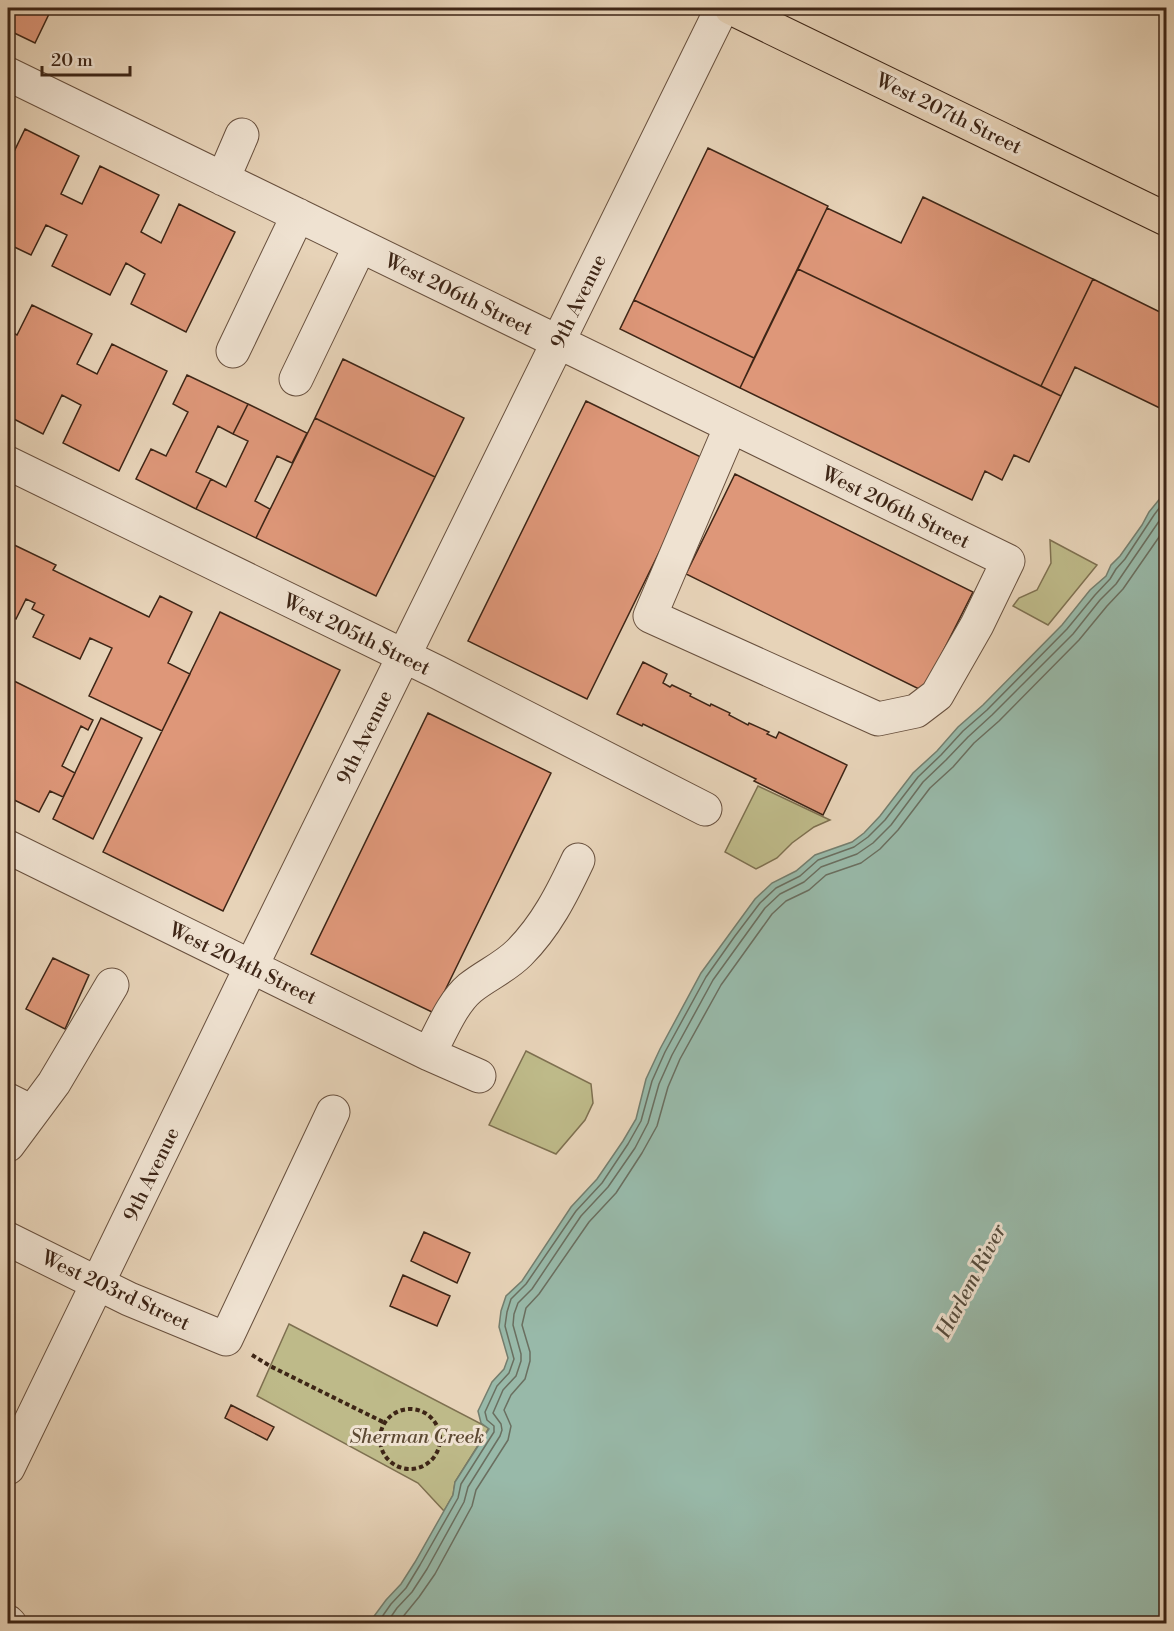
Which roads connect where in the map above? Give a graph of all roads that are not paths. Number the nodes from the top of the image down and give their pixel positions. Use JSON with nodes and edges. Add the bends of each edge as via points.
{"nodes":[{"id":1,"x":722,"y":8,"type":"edge"},
{"id":2,"x":731,"y":8,"type":"edge"},
{"id":3,"x":9,"y":78,"type":"edge"},
{"id":4,"x":242,"y":135,"type":"dead end"},
{"id":5,"x":222,"y":179,"type":"junction"},
{"id":6,"x":298,"y":215,"type":"junction"},
{"id":7,"x":1167,"y":219,"type":"edge"},
{"id":8,"x":360,"y":246,"type":"junction"},
{"id":9,"x":558,"y":342,"type":"junction"},
{"id":10,"x":233,"y":351,"type":"dead end"},
{"id":11,"x":296,"y":379,"type":"dead end"},
{"id":12,"x":731,"y":426,"type":"junction"},
{"id":13,"x":8,"y":463,"type":"edge"},
{"id":14,"x":403,"y":656,"type":"junction"},
{"id":15,"x":705,"y":809,"type":"dead end"},
{"id":16,"x":8,"y":847,"type":"edge"},
{"id":17,"x":578,"y":860,"type":"dead end"},
{"id":18,"x":251,"y":967,"type":"junction"},
{"id":19,"x":112,"y":985,"type":"dead end"},
{"id":20,"x":429,"y":1054,"type":"junction"},
{"id":21,"x":479,"y":1076,"type":"dead end"},
{"id":22,"x":20,"y":1106,"type":"edge"},
{"id":23,"x":333,"y":1112,"type":"dead end"},
{"id":24,"x":8,"y":1145,"type":"edge"},
{"id":25,"x":8,"y":1239,"type":"edge"},
{"id":26,"x":98,"y":1284,"type":"junction"},
{"id":27,"x":8,"y":1468,"type":"edge"}],
"edges":[{"from":1,"to":9,"type":"street","name":"9th Avenue"},
{"from":2,"to":7,"type":"main road","name":"West 207th Street"},
{"from":3,"to":5,"type":"street","name":"West 206th Street"},
{"from":4,"to":5,"type":"street"},
{"from":5,"to":6,"type":"street","name":"West 206th Street"},
{"from":6,"to":8,"type":"street","name":"West 206th Street"},
{"from":6,"to":10,"type":"street"},
{"from":8,"to":9,"type":"street","name":"West 206th Street"},
{"from":8,"to":11,"type":"street"},
{"from":9,"to":12,"type":"street","name":"West 206th Street"},
{"from":9,"to":14,"type":"street","name":"9th Avenue"},
{"from":12,"to":12,"type":"street","name":"West 206th Street","via":[[1008,561],[937,695],[916,711],[878,719],[650,616]]},
{"from":13,"to":14,"type":"street","name":"West 205th Street"},
{"from":14,"to":15,"type":"street","name":"West 205th Street"},
{"from":14,"to":18,"type":"street","name":"9th Avenue"},
{"from":16,"to":18,"type":"street","name":"West 204th Street"},
{"from":17,"to":20,"type":"street","via":[[534,937],[498,971],[459,998]]},
{"from":18,"to":20,"type":"street","name":"West 204th Street"},
{"from":18,"to":26,"type":"street","name":"9th Avenue"},
{"from":19,"to":22,"type":"street","via":[[54,1083]]},
{"from":20,"to":21,"type":"street","name":"West 204th Street"},
{"from":22,"to":24,"type":"street"},
{"from":23,"to":26,"type":"street","name":"West 203rd Street","via":[[226,1339]]},
{"from":25,"to":26,"type":"street","name":"West 203rd Street"},
{"from":26,"to":27,"type":"street","name":"9th Avenue"}]}
